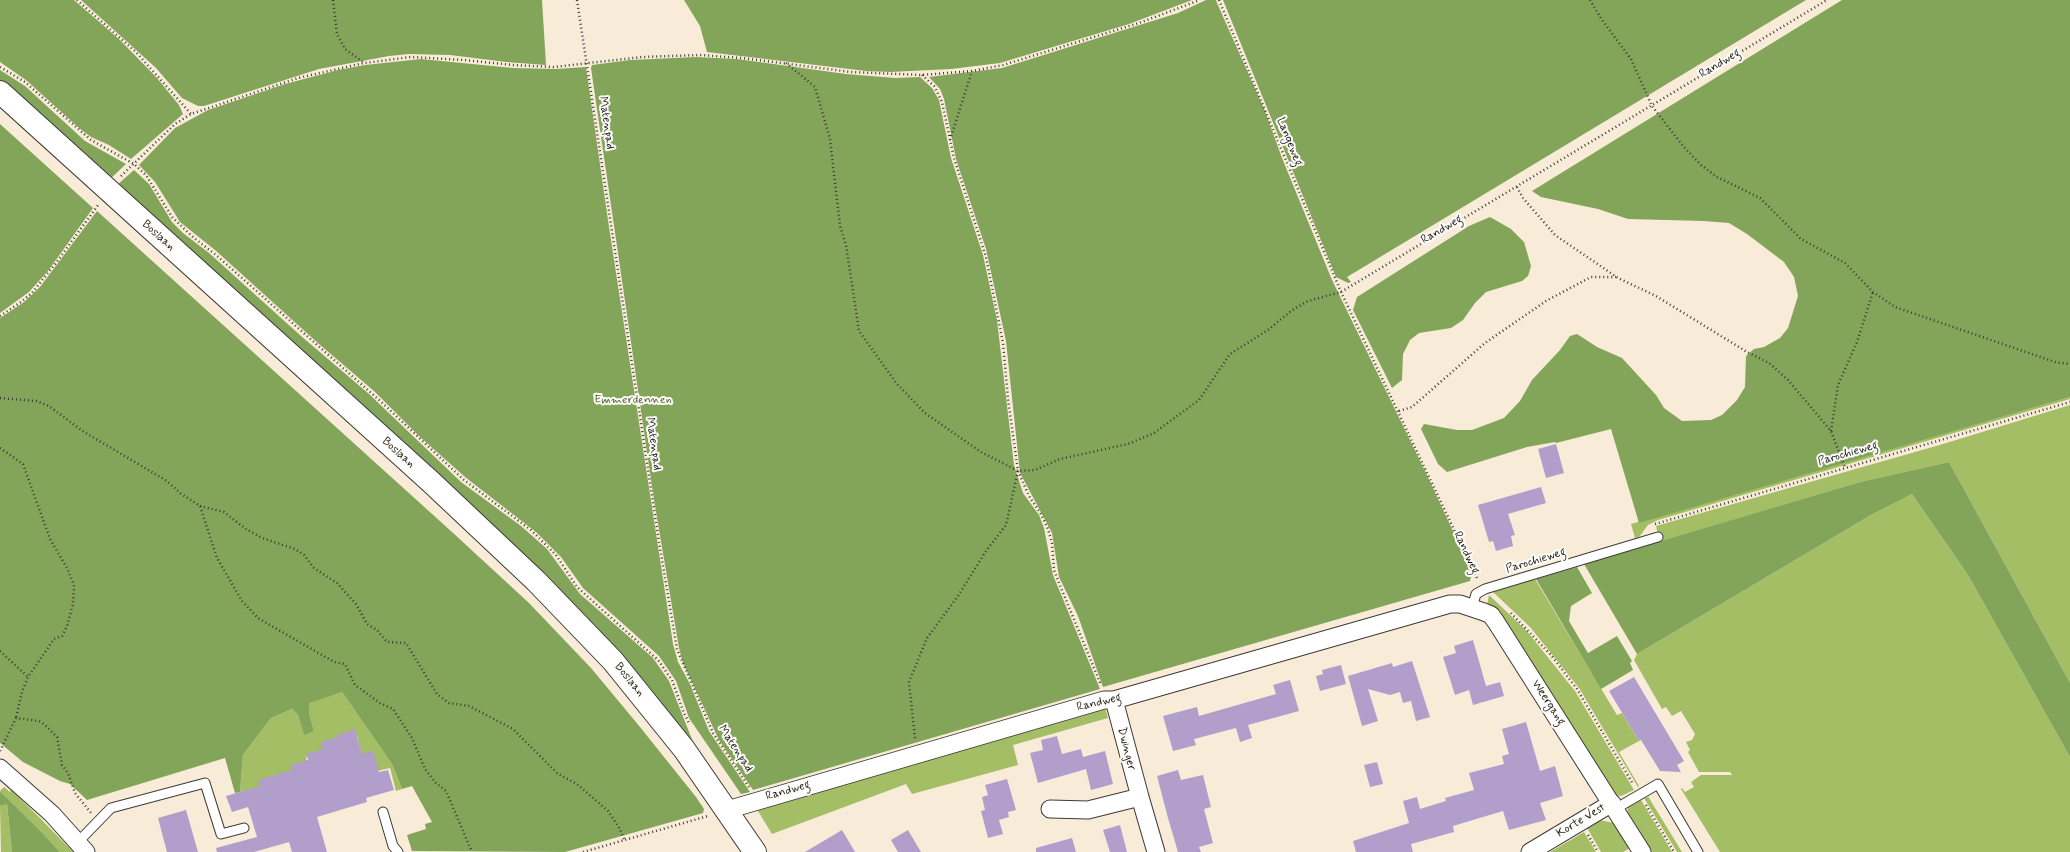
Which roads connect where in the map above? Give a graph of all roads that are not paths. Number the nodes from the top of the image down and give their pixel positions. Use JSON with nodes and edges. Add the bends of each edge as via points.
{"nodes":[{"id":1,"x":0,"y":92,"type":"edge"},
{"id":2,"x":1658,"y":537,"type":"dead end"},
{"id":3,"x":1472,"y":608,"type":"junction"},
{"id":4,"x":1109,"y":700,"type":"junction"},
{"id":5,"x":0,"y":768,"type":"edge"},
{"id":6,"x":1140,"y":797,"type":"junction"},
{"id":7,"x":1614,"y":806,"type":"junction"},
{"id":8,"x":1050,"y":809,"type":"dead end"},
{"id":9,"x":383,"y":812,"type":"dead end"},
{"id":10,"x":719,"y":813,"type":"junction"},
{"id":11,"x":244,"y":828,"type":"dead end"},
{"id":12,"x":82,"y":847,"type":"edge"},
{"id":13,"x":398,"y":852,"type":"edge"},
{"id":14,"x":755,"y":852,"type":"edge"},
{"id":15,"x":1156,"y":852,"type":"edge"},
{"id":16,"x":1530,"y":852,"type":"edge"},
{"id":17,"x":1642,"y":852,"type":"edge"},
{"id":18,"x":1698,"y":852,"type":"edge"}],
"edges":[{"from":1,"to":10,"type":"main road","name":"Boslaan","via":[[98,199],[426,477],[536,581],[613,661],[684,749]]},
{"from":2,"to":3,"type":"lane","name":"Parochieweg","via":[[1485,589],[1476,594]]},
{"from":3,"to":4,"type":"street","name":"Randweg","via":[[1460,604],[1440,605]]},
{"from":3,"to":7,"type":"street","name":"Weergang","via":[[1491,616],[1496,622]]},
{"from":4,"to":6,"type":"street","name":"Dwinger"},
{"from":4,"to":10,"type":"street","name":"Randweg","via":[[753,801]]},
{"from":5,"to":12,"type":"street","via":[[52,814]]},
{"from":6,"to":8,"type":"street","via":[[1088,810]]},
{"from":6,"to":15,"type":"street","name":"Dwinger"},
{"from":7,"to":16,"type":"street","name":"Korte Vest"},
{"from":7,"to":17,"type":"street","name":"Weergang"},
{"from":7,"to":18,"type":"lane","via":[[1658,784]]},
{"from":9,"to":13,"type":"lane","via":[[393,846]]},
{"from":10,"to":14,"type":"main road","name":"Boslaan"},
{"from":11,"to":12,"type":"lane","via":[[221,834],[205,783],[111,808],[95,824]]}]}
